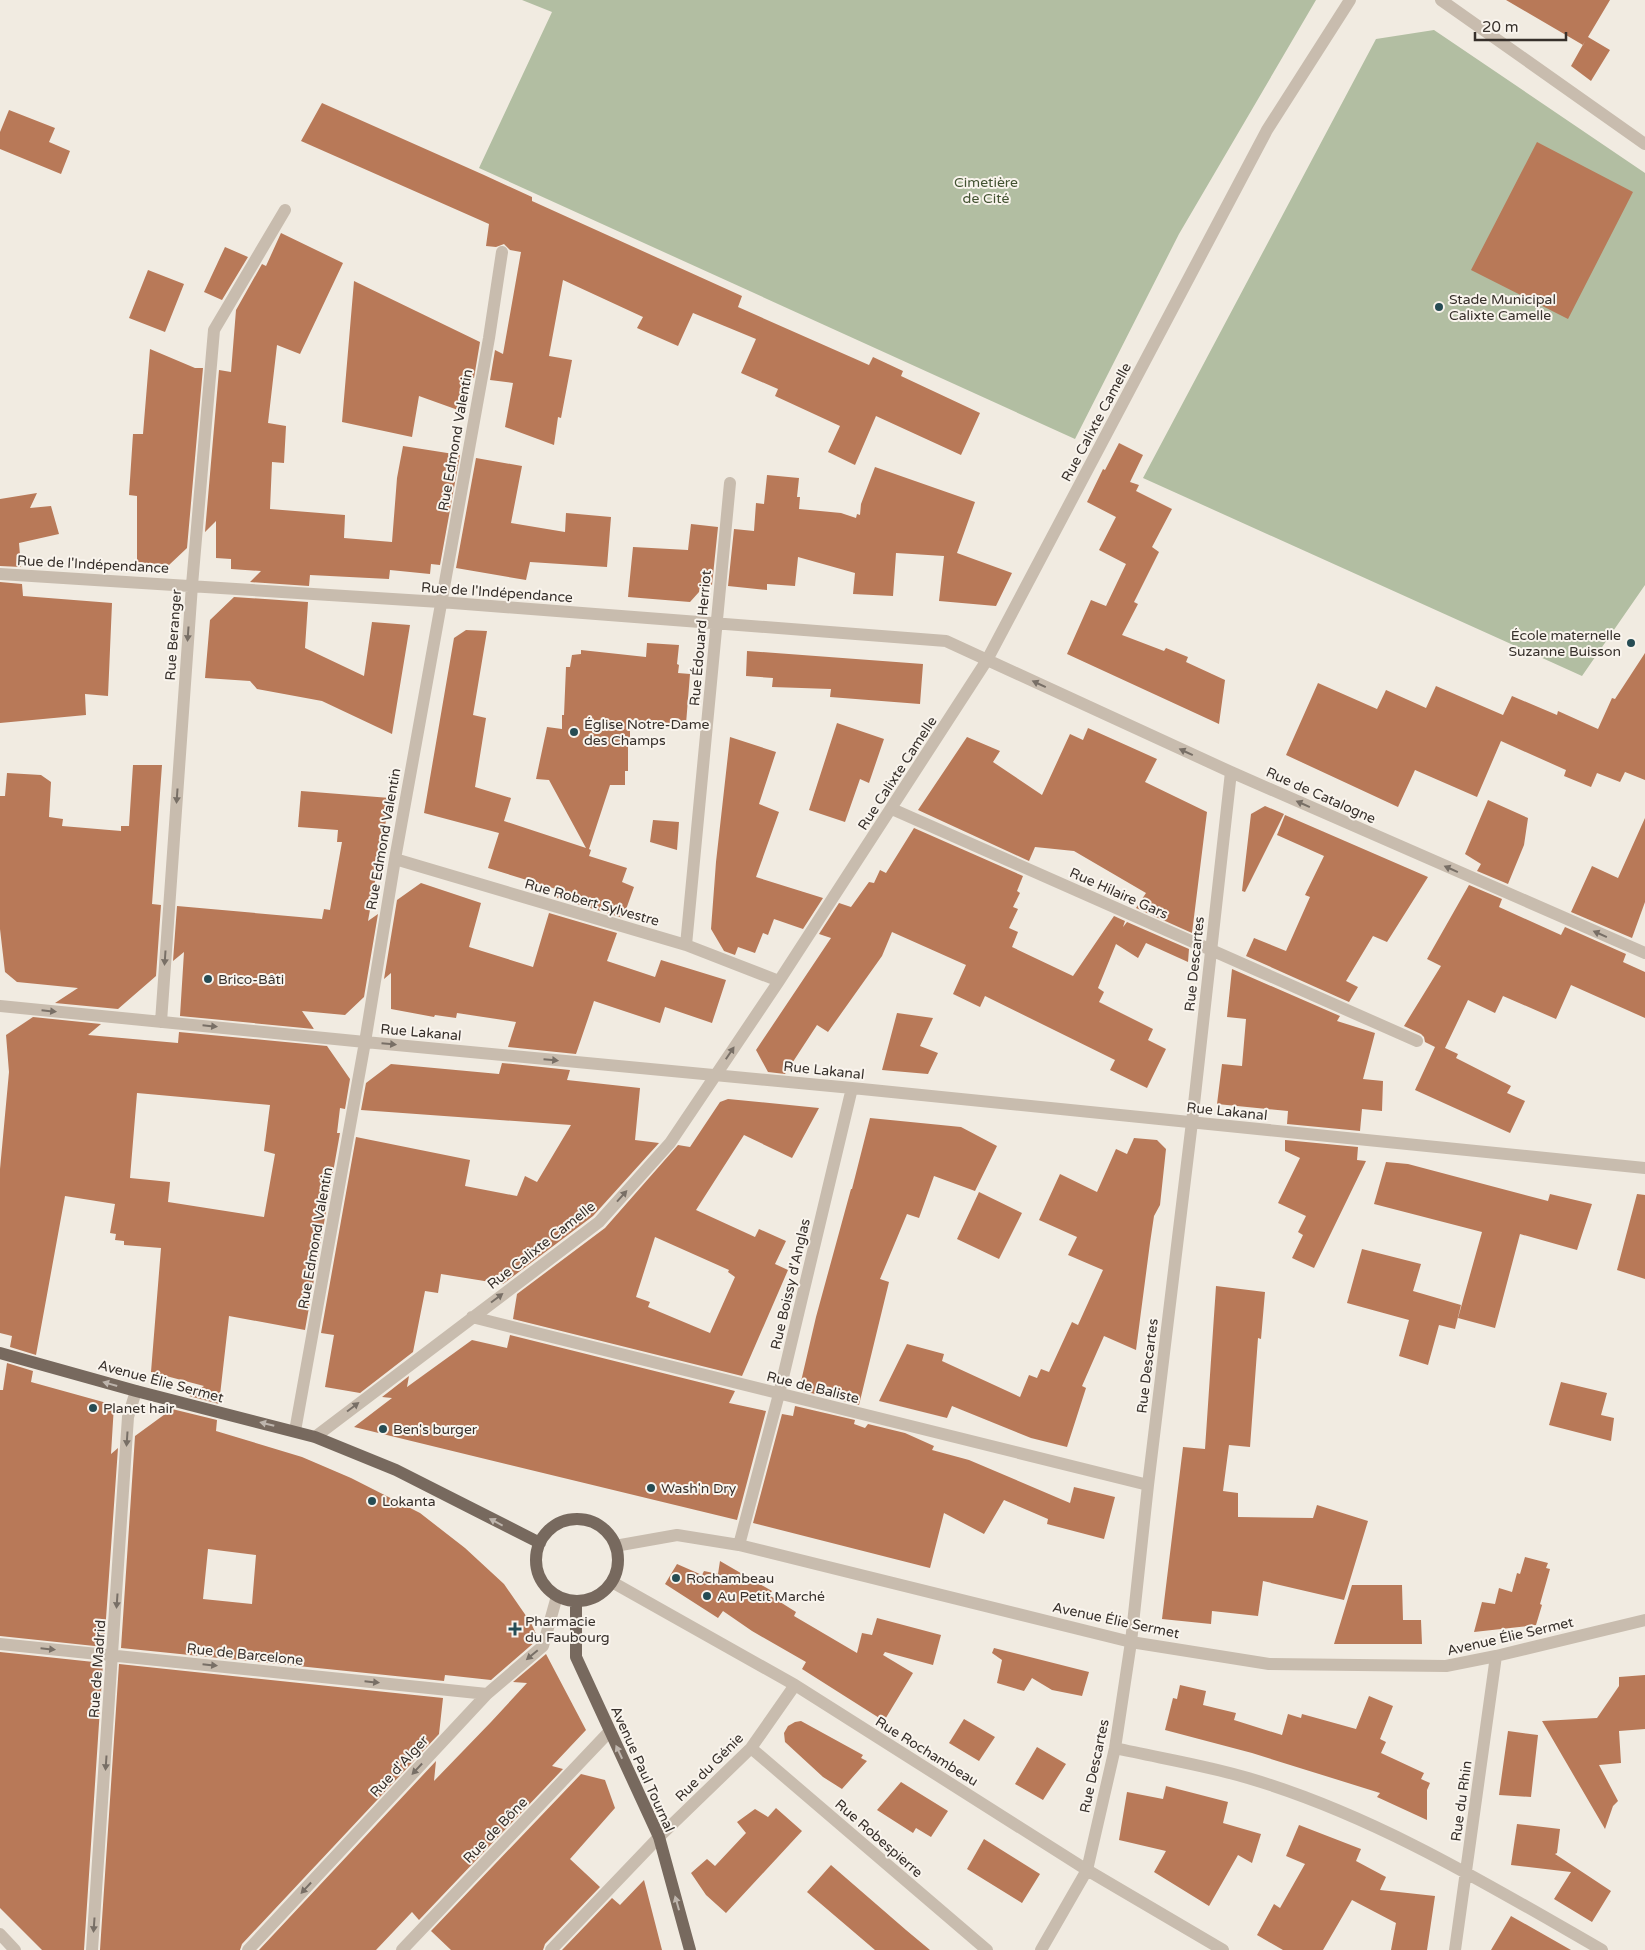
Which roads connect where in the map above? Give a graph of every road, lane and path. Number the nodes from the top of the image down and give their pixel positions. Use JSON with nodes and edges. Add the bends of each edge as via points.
{"nodes":[{"id":1,"x":1350,"y":0,"type":"edge"},
{"id":2,"x":1441,"y":0,"type":"edge"},
{"id":3,"x":1645,"y":144,"type":"edge"},
{"id":4,"x":285,"y":210,"type":"dead end"},
{"id":5,"x":502,"y":252,"type":"dead end"},
{"id":6,"x":730,"y":483,"type":"dead end"},
{"id":7,"x":0,"y":574,"type":"edge"},
{"id":8,"x":192,"y":585,"type":"junction"},
{"id":9,"x":440,"y":602,"type":"junction"},
{"id":10,"x":716,"y":624,"type":"junction"},
{"id":11,"x":987,"y":660,"type":"junction"},
{"id":12,"x":1231,"y":772,"type":"junction"},
{"id":13,"x":892,"y":810,"type":"junction"},
{"id":14,"x":394,"y":859,"type":"junction"},
{"id":15,"x":686,"y":946,"type":"junction"},
{"id":16,"x":1211,"y":950,"type":"junction"},
{"id":17,"x":1645,"y":954,"type":"edge"},
{"id":18,"x":779,"y":981,"type":"junction"},
{"id":19,"x":0,"y":1006,"type":"edge"},
{"id":20,"x":161,"y":1022,"type":"junction"},
{"id":21,"x":1417,"y":1041,"type":"dead end"},
{"id":22,"x":365,"y":1042,"type":"junction"},
{"id":23,"x":716,"y":1075,"type":"junction"},
{"id":24,"x":852,"y":1088,"type":"junction"},
{"id":25,"x":1192,"y":1122,"type":"junction"},
{"id":26,"x":1645,"y":1168,"type":"edge"},
{"id":27,"x":472,"y":1317,"type":"junction"},
{"id":28,"x":0,"y":1353,"type":"edge"},
{"id":29,"x":136,"y":1391,"type":"junction"},
{"id":30,"x":779,"y":1394,"type":"junction"},
{"id":31,"x":295,"y":1431,"type":"junction"},
{"id":32,"x":314,"y":1437,"type":"junction"},
{"id":33,"x":1148,"y":1485,"type":"junction"},
{"id":34,"x":540,"y":1543,"type":"junction"},
{"id":35,"x":739,"y":1545,"type":"junction"},
{"id":36,"x":615,"y":1546,"type":"junction"},
{"id":37,"x":612,"y":1582,"type":"junction"},
{"id":38,"x":557,"y":1596,"type":"junction"},
{"id":39,"x":576,"y":1601,"type":"junction"},
{"id":40,"x":1645,"y":1620,"type":"edge"},
{"id":41,"x":1131,"y":1642,"type":"junction"},
{"id":42,"x":0,"y":1644,"type":"edge"},
{"id":43,"x":113,"y":1656,"type":"junction"},
{"id":44,"x":1496,"y":1656,"type":"junction"},
{"id":45,"x":795,"y":1685,"type":"junction"},
{"id":46,"x":487,"y":1694,"type":"junction"},
{"id":47,"x":610,"y":1731,"type":"junction"},
{"id":48,"x":751,"y":1748,"type":"junction"},
{"id":49,"x":1115,"y":1748,"type":"junction"},
{"id":50,"x":658,"y":1837,"type":"junction"},
{"id":51,"x":1086,"y":1870,"type":"junction"},
{"id":52,"x":1466,"y":1871,"type":"junction"},
{"id":53,"x":0,"y":1934,"type":"edge"},
{"id":54,"x":15,"y":1950,"type":"edge"},
{"id":55,"x":92,"y":1950,"type":"edge"},
{"id":56,"x":248,"y":1950,"type":"edge"},
{"id":57,"x":402,"y":1950,"type":"edge"},
{"id":58,"x":551,"y":1950,"type":"edge"},
{"id":59,"x":690,"y":1950,"type":"edge"},
{"id":60,"x":988,"y":1950,"type":"edge"},
{"id":61,"x":1041,"y":1950,"type":"edge"},
{"id":62,"x":1223,"y":1950,"type":"edge"},
{"id":63,"x":1455,"y":1950,"type":"edge"},
{"id":64,"x":1602,"y":1950,"type":"edge"}],
"edges":[{"from":1,"to":11,"type":"street","name":"Rue Calixte Camelle","via":[[1267,130]]},
{"from":2,"to":3,"type":"street"},
{"from":4,"to":8,"type":"street","name":"Rue Beranger","via":[[214,330]]},
{"from":5,"to":9,"type":"street","name":"Rue Edmond Valentin"},
{"from":6,"to":10,"type":"street","name":"Rue Édouard Herriot"},
{"from":7,"to":8,"type":"street","name":"Rue de l'Indépendance"},
{"from":8,"to":9,"type":"street","name":"Rue de l'Indépendance"},
{"from":8,"to":20,"type":"street","name":"Rue Beranger","one_way":true},
{"from":9,"to":10,"type":"street","name":"Rue de l'Indépendance"},
{"from":9,"to":14,"type":"street","name":"Rue Edmond Valentin"},
{"from":10,"to":11,"type":"street","name":"Rue de l'Indépendance","via":[[946,641]]},
{"from":10,"to":15,"type":"street","name":"Rue Édouard Herriot"},
{"from":12,"to":11,"type":"street","name":"Rue de Catalogne","one_way":true},
{"from":11,"to":13,"type":"street","name":"Rue Calixte Camelle"},
{"from":12,"to":16,"type":"street","name":"Rue Descartes"},
{"from":17,"to":12,"type":"street","name":"Rue de Catalogne","one_way":true},
{"from":13,"to":16,"type":"street","name":"Rue Hilaire Gars"},
{"from":13,"to":18,"type":"street","name":"Rue Calixte Camelle"},
{"from":14,"to":15,"type":"street","name":"Rue Robert Sylvestre"},
{"from":14,"to":22,"type":"street","name":"Rue Edmond Valentin"},
{"from":15,"to":18,"type":"street","name":"Rue Robert Sylvestre"},
{"from":16,"to":21,"type":"street","name":"Rue Hilaire Gars"},
{"from":16,"to":25,"type":"street","name":"Rue Descartes"},
{"from":23,"to":18,"type":"street","name":"Rue Calixte Camelle","one_way":true},
{"from":19,"to":20,"type":"street","name":"Rue Lakanal","one_way":true},
{"from":20,"to":22,"type":"street","name":"Rue Lakanal","one_way":true},
{"from":22,"to":23,"type":"street","name":"Rue Lakanal","one_way":true},
{"from":22,"to":31,"type":"street","name":"Rue Edmond Valentin"},
{"from":23,"to":24,"type":"street","name":"Rue Lakanal"},
{"from":27,"to":23,"type":"street","name":"Rue Calixte Camelle","one_way":true,"via":[[599,1222],[670,1142]]},
{"from":24,"to":25,"type":"street","name":"Rue Lakanal"},
{"from":24,"to":30,"type":"street","name":"Rue Boissy d'Anglas"},
{"from":25,"to":26,"type":"street","name":"Rue Lakanal"},
{"from":25,"to":33,"type":"street","name":"Rue Descartes"},
{"from":27,"to":30,"type":"street","name":"Rue de Baliste"},
{"from":32,"to":27,"type":"street","name":"Rue Calixte Camelle","one_way":true},
{"from":29,"to":28,"type":"main road","name":"Avenue Élie Sermet","one_way":true},
{"from":31,"to":29,"type":"main road","name":"Avenue Élie Sermet","one_way":true},
{"from":29,"to":43,"type":"street","name":"Rue de Madrid","one_way":true,"via":[[128,1417]]},
{"from":30,"to":33,"type":"street","name":"Rue de Baliste"},
{"from":30,"to":35,"type":"street","name":"Rue Boissy d'Anglas"},
{"from":31,"to":32,"type":"main road","name":"Avenue Élie Sermet"},
{"from":34,"to":32,"type":"main road","one_way":true,"via":[[396,1470]]},
{"from":33,"to":41,"type":"street","name":"Rue Descartes"},
{"from":34,"to":36,"type":"main road","via":[[559,1523],[572,1519],[586,1520],[599,1526]]},
{"from":34,"to":38,"type":"main road","via":[[536,1567],[547,1588]]},
{"from":35,"to":36,"type":"street","name":"Avenue Élie Sermet","via":[[677,1534]]},
{"from":35,"to":41,"type":"street","name":"Avenue Élie Sermet"},
{"from":36,"to":37,"type":"main road","via":[[618,1558]]},
{"from":37,"to":39,"type":"main road","via":[[590,1599]]},
{"from":37,"to":45,"type":"street","name":"Rue Rochambeau"},
{"from":38,"to":39,"type":"main road"},
{"from":38,"to":46,"type":"street","name":"Rue d'Alger","one_way":true,"via":[[544,1646]]},
{"from":39,"to":47,"type":"main road","name":"Avenue Paul Tournal","via":[[576,1657]]},
{"from":40,"to":44,"type":"street","name":"Avenue Élie Sermet"},
{"from":41,"to":44,"type":"street","name":"Avenue Élie Sermet","via":[[1269,1664],[1446,1666]]},
{"from":41,"to":49,"type":"street","name":"Rue Descartes"},
{"from":42,"to":43,"type":"street","name":"Rue de Barcelone","one_way":true},
{"from":43,"to":46,"type":"street","name":"Rue de Barcelone","one_way":true},
{"from":43,"to":55,"type":"street","name":"Rue de Madrid","one_way":true},
{"from":44,"to":52,"type":"street","name":"Rue du Rhin"},
{"from":45,"to":48,"type":"street","name":"Rue du Génie"},
{"from":45,"to":51,"type":"street","name":"Rue Rochambeau"},
{"from":46,"to":56,"type":"street","name":"Rue d'Alger","one_way":true},
{"from":50,"to":47,"type":"main road","name":"Avenue Paul Tournal","one_way":true},
{"from":47,"to":57,"type":"street","name":"Rue de Bône"},
{"from":48,"to":50,"type":"street","name":"Rue du Génie"},
{"from":48,"to":60,"type":"street","name":"Rue Robespierre"},
{"from":49,"to":51,"type":"street","name":"Rue Descartes"},
{"from":49,"to":52,"type":"street","via":[[1248,1778],[1340,1811]]},
{"from":50,"to":58,"type":"street","name":"Rue du Génie"},
{"from":59,"to":50,"type":"main road","name":"Avenue Paul Tournal","one_way":true},
{"from":51,"to":61,"type":"street","name":"Rue Descartes"},
{"from":51,"to":62,"type":"street","name":"Rue Rochambeau"},
{"from":52,"to":63,"type":"street","name":"Rue du Rhin"},
{"from":52,"to":64,"type":"street"},
{"from":53,"to":54,"type":"street"}]}
